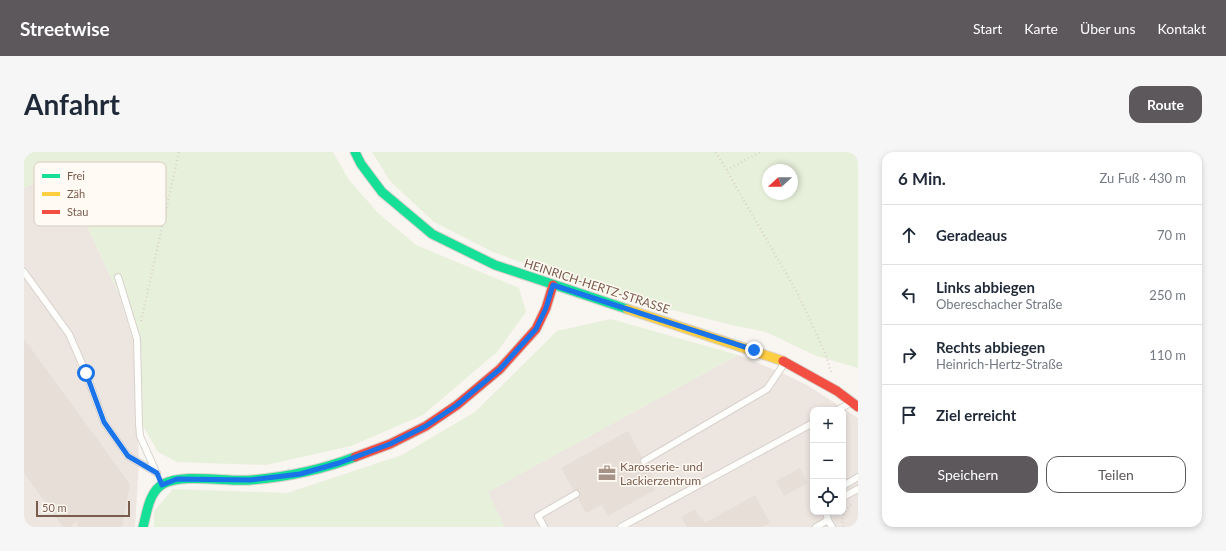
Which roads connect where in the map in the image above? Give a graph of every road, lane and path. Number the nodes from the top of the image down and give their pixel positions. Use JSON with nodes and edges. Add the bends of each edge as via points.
{"nodes":[{"id":1,"x":179,"y":152,"type":"edge"},
{"id":2,"x":355,"y":152,"type":"edge"},
{"id":3,"x":716,"y":152,"type":"edge"},
{"id":4,"x":760,"y":152,"type":"edge"},
{"id":5,"x":727,"y":170,"type":"junction"},
{"id":6,"x":166,"y":210,"type":"edge"},
{"id":7,"x":162,"y":226,"type":"edge"},
{"id":8,"x":24,"y":272,"type":"edge"},
{"id":9,"x":118,"y":277,"type":"dead end"},
{"id":10,"x":553,"y":285,"type":"junction"},
{"id":11,"x":137,"y":339,"type":"junction"},
{"id":12,"x":785,"y":362,"type":"junction"},
{"id":13,"x":837,"y":391,"type":"junction"},
{"id":14,"x":855,"y":404,"type":"edge"},
{"id":15,"x":810,"y":425,"type":"edge"},
{"id":16,"x":644,"y":461,"type":"dead end"},
{"id":17,"x":157,"y":473,"type":"junction"},
{"id":18,"x":858,"y":477,"type":"edge"},
{"id":19,"x":846,"y":484,"type":"edge"},
{"id":20,"x":162,"y":485,"type":"junction"},
{"id":21,"x":858,"y":489,"type":"edge"},
{"id":22,"x":576,"y":494,"type":"dead end"},
{"id":23,"x":846,"y":495,"type":"edge"},
{"id":24,"x":853,"y":504,"type":"dead end"},
{"id":25,"x":827,"y":515,"type":"edge"},
{"id":26,"x":828,"y":520,"type":"junction"},
{"id":27,"x":143,"y":527,"type":"edge"},
{"id":28,"x":544,"y":527,"type":"edge"},
{"id":29,"x":621,"y":527,"type":"edge"},
{"id":30,"x":816,"y":527,"type":"edge"},
{"id":31,"x":832,"y":527,"type":"edge"},
{"id":32,"x":844,"y":527,"type":"edge"}],
"edges":[{"from":1,"to":6,"type":"path"},
{"from":2,"to":10,"type":"street","name":"HEINRICH-HERTZ-STRASSE","via":[[382,192],[432,234],[495,265]]},
{"from":3,"to":5,"type":"path"},
{"from":4,"to":5,"type":"path"},
{"from":5,"to":13,"type":"path","via":[[798,294],[826,355]]},
{"from":7,"to":11,"type":"path"},
{"from":8,"to":17,"type":"lane","via":[[69,334],[104,422],[128,456]]},
{"from":9,"to":11,"type":"lane"},
{"from":10,"to":12,"type":"street","name":"HEINRICH-HERTZ-STRASSE"},
{"from":10,"to":20,"type":"street","via":[[536,329],[500,369],[457,405],[426,426],[390,444],[300,474],[250,480],[177,479]]},
{"from":11,"to":17,"type":"lane","via":[[139,430]]},
{"from":12,"to":13,"type":"street","name":"HEINRICH-HERTZ-STRASSE"},
{"from":12,"to":16,"type":"lane","via":[[767,389]]},
{"from":13,"to":14,"type":"street","name":"HEINRICH-HERTZ-STRASSE"},
{"from":15,"to":29,"type":"lane"},
{"from":17,"to":20,"type":"lane"},
{"from":18,"to":19,"type":"lane"},
{"from":20,"to":27,"type":"street","via":[[151,497]]},
{"from":21,"to":23,"type":"lane"},
{"from":22,"to":28,"type":"lane","via":[[538,516]]},
{"from":24,"to":32,"type":"path","via":[[845,510]]},
{"from":25,"to":26,"type":"lane"},
{"from":26,"to":30,"type":"lane"},
{"from":26,"to":31,"type":"lane"}]}
